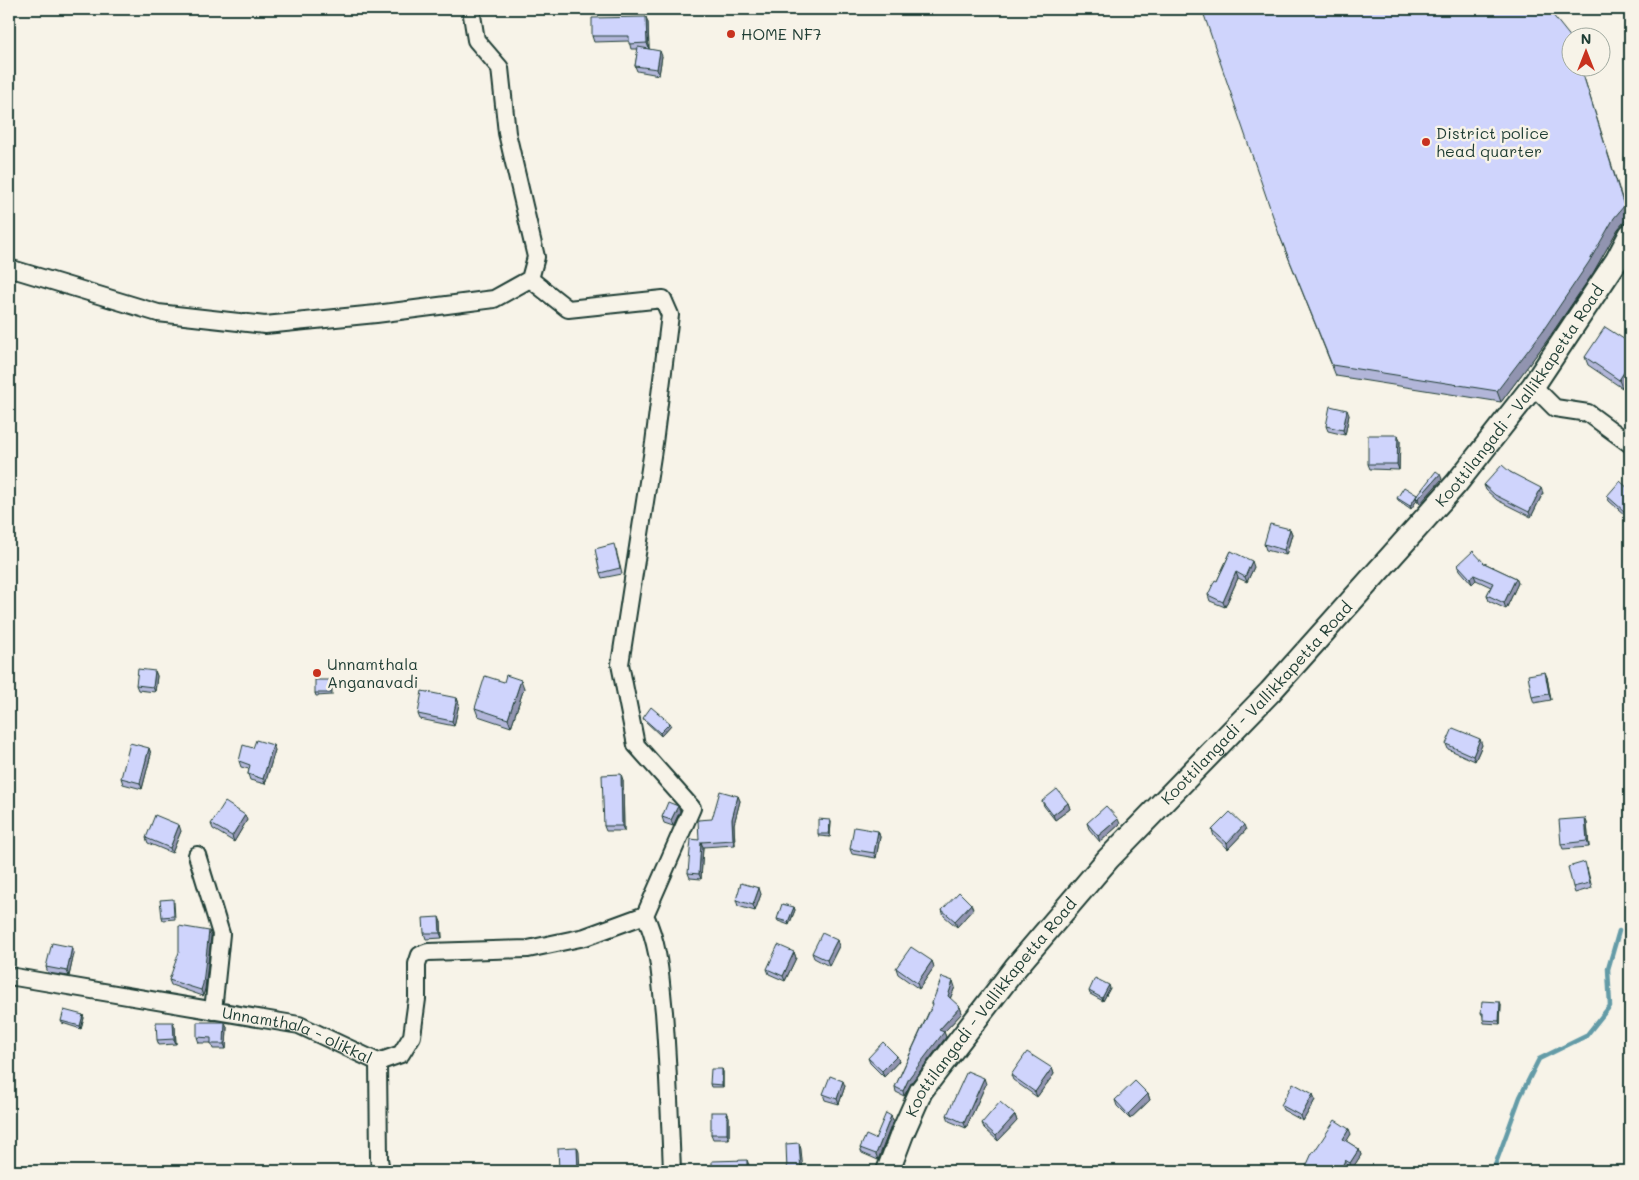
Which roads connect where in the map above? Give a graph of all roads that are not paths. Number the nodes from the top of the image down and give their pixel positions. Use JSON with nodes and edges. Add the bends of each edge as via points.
{"nodes":[{"id":1,"x":471,"y":9,"type":"edge"},
{"id":2,"x":1630,"y":234,"type":"edge"},
{"id":3,"x":9,"y":268,"type":"edge"},
{"id":4,"x":530,"y":279,"type":"junction"},
{"id":5,"x":1533,"y":386,"type":"junction"},
{"id":6,"x":1630,"y":444,"type":"edge"},
{"id":7,"x":197,"y":855,"type":"dead end"},
{"id":8,"x":645,"y":915,"type":"junction"},
{"id":9,"x":9,"y":976,"type":"edge"},
{"id":10,"x":214,"y":1011,"type":"junction"},
{"id":11,"x":378,"y":1062,"type":"junction"},
{"id":12,"x":382,"y":1171,"type":"edge"},
{"id":13,"x":672,"y":1171,"type":"edge"},
{"id":14,"x":888,"y":1171,"type":"edge"}],
"edges":[{"from":1,"to":4,"type":"street","via":[[476,40],[500,68],[507,133],[536,258]]},
{"from":2,"to":5,"type":"main road","name":"Koottilangadi - Vallikkapetta Road","via":[[1617,260]]},
{"from":3,"to":4,"type":"street","via":[[158,313],[265,325],[494,299]]},
{"from":4,"to":8,"type":"street","via":[[568,309],[663,299],[670,315],[653,453],[620,664],[636,745],[692,808]]},
{"from":5,"to":6,"type":"street","via":[[1555,408],[1588,413]]},
{"from":5,"to":14,"type":"main road","name":"Koottilangadi - Vallikkapetta Road","via":[[1450,491],[1270,692],[1108,859],[1016,967],[921,1091]]},
{"from":7,"to":10,"type":"street","via":[[221,934]]},
{"from":8,"to":11,"type":"street","name":"Unnamthala - olikkal","via":[[585,937],[528,949],[428,952],[420,955],[412,1036],[401,1054]]},
{"from":8,"to":13,"type":"street","via":[[659,958],[668,1060]]},
{"from":9,"to":10,"type":"street","name":"Unnamthala - olikkal"},
{"from":10,"to":11,"type":"street","name":"Unnamthala - olikkal","via":[[299,1025]]},
{"from":11,"to":12,"type":"street"}]}
